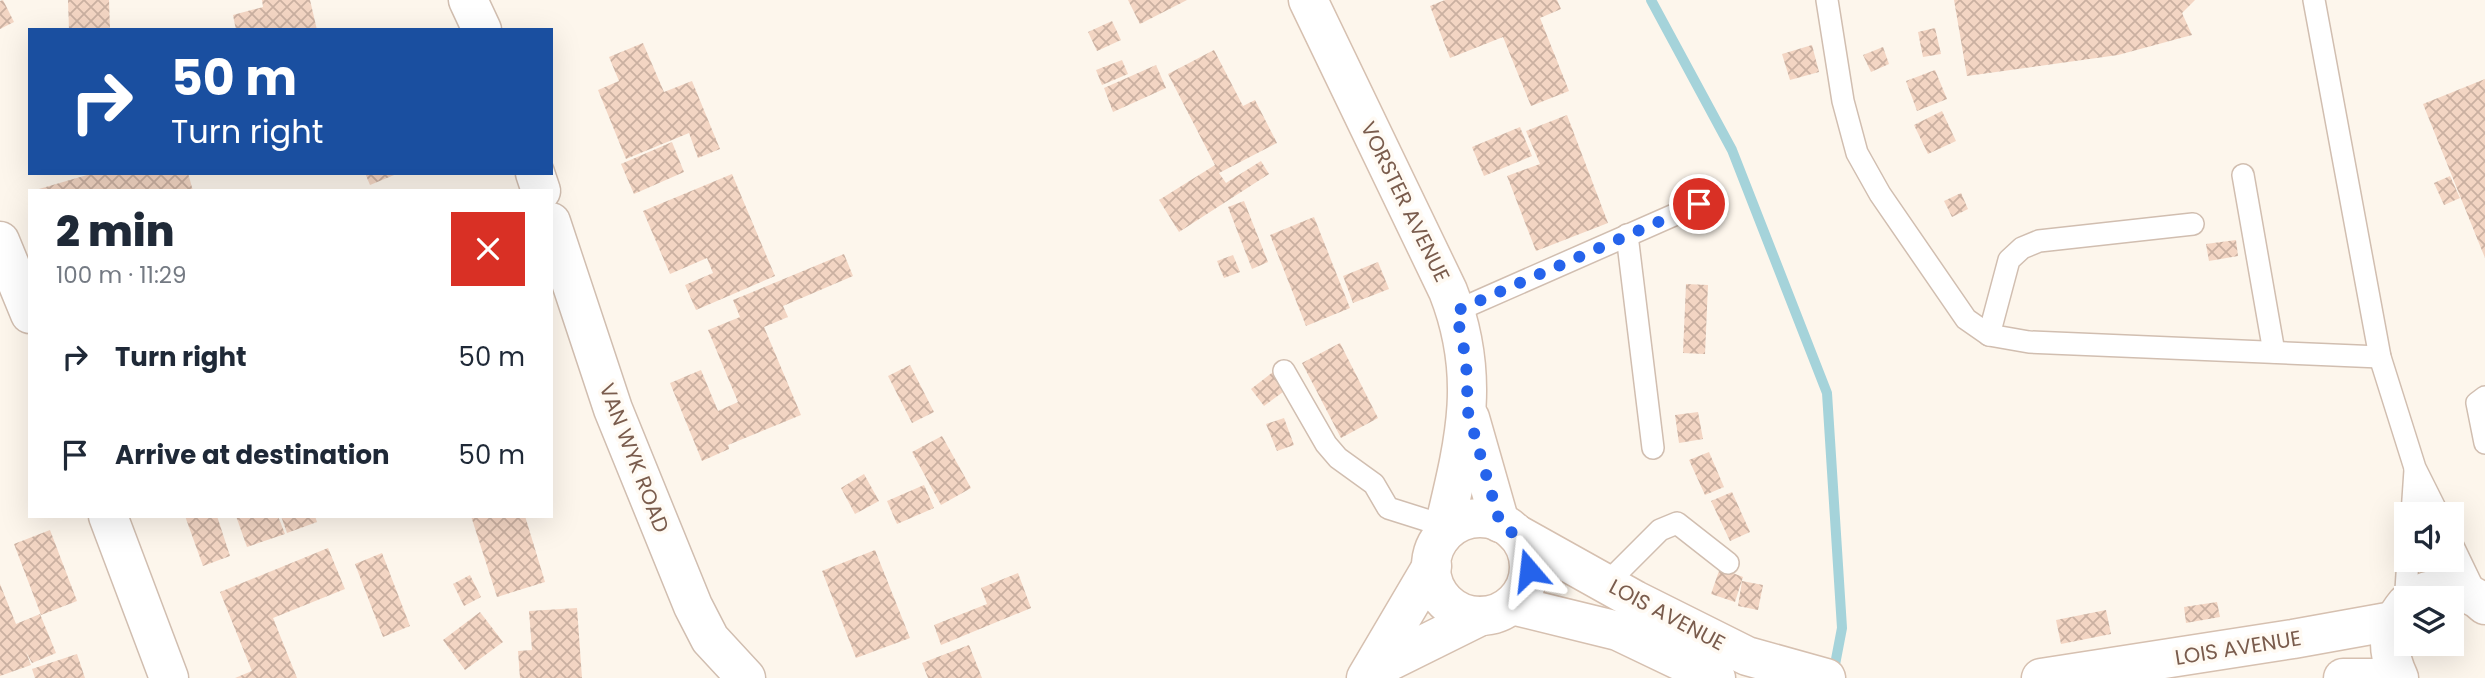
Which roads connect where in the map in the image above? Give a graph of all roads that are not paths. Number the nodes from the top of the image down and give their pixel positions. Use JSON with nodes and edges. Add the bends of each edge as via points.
{"nodes":[{"id":1,"x":468,"y":0,"type":"edge"},
{"id":2,"x":1308,"y":0,"type":"edge"},
{"id":3,"x":1827,"y":0,"type":"edge"},
{"id":4,"x":2314,"y":0,"type":"edge"},
{"id":5,"x":481,"y":28,"type":"edge"},
{"id":6,"x":2243,"y":175,"type":"dead end"},
{"id":7,"x":1699,"y":204,"type":"dead end"},
{"id":8,"x":2193,"y":224,"type":"dead end"},
{"id":9,"x":553,"y":228,"type":"edge"},
{"id":10,"x":1627,"y":235,"type":"junction"},
{"id":11,"x":0,"y":241,"type":"edge"},
{"id":12,"x":28,"y":309,"type":"edge"},
{"id":13,"x":1456,"y":311,"type":"junction"},
{"id":14,"x":1989,"y":335,"type":"junction"},
{"id":15,"x":2274,"y":352,"type":"junction"},
{"id":16,"x":2380,"y":357,"type":"junction"},
{"id":17,"x":1284,"y":371,"type":"dead end"},
{"id":18,"x":2485,"y":397,"type":"edge"},
{"id":19,"x":1468,"y":412,"type":"junction"},
{"id":20,"x":2485,"y":443,"type":"edge"},
{"id":21,"x":1653,"y":448,"type":"dead end"},
{"id":22,"x":2415,"y":468,"type":"junction"},
{"id":23,"x":2413,"y":502,"type":"edge"},
{"id":24,"x":2432,"y":502,"type":"edge"},
{"id":25,"x":109,"y":518,"type":"edge"},
{"id":26,"x":1508,"y":528,"type":"junction"},
{"id":27,"x":1440,"y":543,"type":"junction"},
{"id":28,"x":1728,"y":563,"type":"dead end"},
{"id":29,"x":2464,"y":568,"type":"edge"},
{"id":30,"x":1606,"y":584,"type":"junction"},
{"id":31,"x":2464,"y":592,"type":"edge"},
{"id":32,"x":2481,"y":602,"type":"edge"},
{"id":33,"x":2394,"y":609,"type":"edge"},
{"id":34,"x":1497,"y":610,"type":"junction"},
{"id":35,"x":2394,"y":628,"type":"edge"},
{"id":36,"x":1370,"y":674,"type":"edge"},
{"id":37,"x":169,"y":678,"type":"edge"},
{"id":38,"x":746,"y":678,"type":"edge"},
{"id":39,"x":1716,"y":678,"type":"edge"},
{"id":40,"x":1826,"y":678,"type":"edge"},
{"id":41,"x":2041,"y":678,"type":"edge"},
{"id":42,"x":2343,"y":678,"type":"edge"},
{"id":43,"x":2398,"y":678,"type":"edge"}],
"edges":[{"from":1,"to":5,"type":"street"},
{"from":2,"to":13,"type":"street","name":"VORSTER AVENUE"},
{"from":3,"to":14,"type":"lane","via":[[1843,101],[1857,153],[1966,319]]},
{"from":4,"to":16,"type":"lane"},
{"from":6,"to":15,"type":"lane"},
{"from":7,"to":10,"type":"lane"},
{"from":8,"to":14,"type":"lane","via":[[2039,241],[2022,248],[2009,260]]},
{"from":9,"to":38,"type":"street","name":"VAN WYK ROAD","via":[[613,409],[692,606],[710,639]]},
{"from":10,"to":13,"type":"lane"},
{"from":10,"to":21,"type":"lane"},
{"from":11,"to":12,"type":"street"},
{"from":13,"to":19,"type":"street","name":"VORSTER AVENUE","via":[[1466,359]]},
{"from":14,"to":15,"type":"lane","via":[[2029,342]]},
{"from":15,"to":16,"type":"lane"},
{"from":16,"to":22,"type":"lane"},
{"from":17,"to":27,"type":"lane","via":[[1338,458],[1374,484],[1388,508]]},
{"from":18,"to":20,"type":"lane","via":[[2477,403]]},
{"from":19,"to":26,"type":"street","name":"VORSTER AVENUE"},
{"from":19,"to":27,"type":"street","name":"VORSTER AVENUE"},
{"from":22,"to":23,"type":"lane"},
{"from":22,"to":24,"type":"lane"},
{"from":25,"to":37,"type":"street"},
{"from":26,"to":27,"type":"street","via":[[1474,519],[1461,522]]},
{"from":26,"to":30,"type":"street","name":"LOIS AVENUE"},
{"from":26,"to":34,"type":"street","name":"VORSTER AVENUE","via":[[1525,548],[1529,570],[1527,583]]},
{"from":27,"to":34,"type":"street","via":[[1437,590],[1445,601],[1468,615]]},
{"from":27,"to":36,"type":"street","name":"VORSTER AVENUE"},
{"from":28,"to":30,"type":"lane","via":[[1687,528],[1668,524]]},
{"from":29,"to":32,"type":"lane"},
{"from":30,"to":40,"type":"street","name":"LOIS AVENUE","via":[[1747,656]]},
{"from":31,"to":32,"type":"street","name":"LOIS AVENUE"},
{"from":33,"to":41,"type":"street","name":"LOIS AVENUE"},
{"from":34,"to":36,"type":"street","name":"VORSTER AVENUE"},
{"from":34,"to":39,"type":"street","name":"LOIS AVENUE","via":[[1618,631]]},
{"from":35,"to":43,"type":"street","via":[[2388,640]]},
{"from":42,"to":43,"type":"street"}]}
